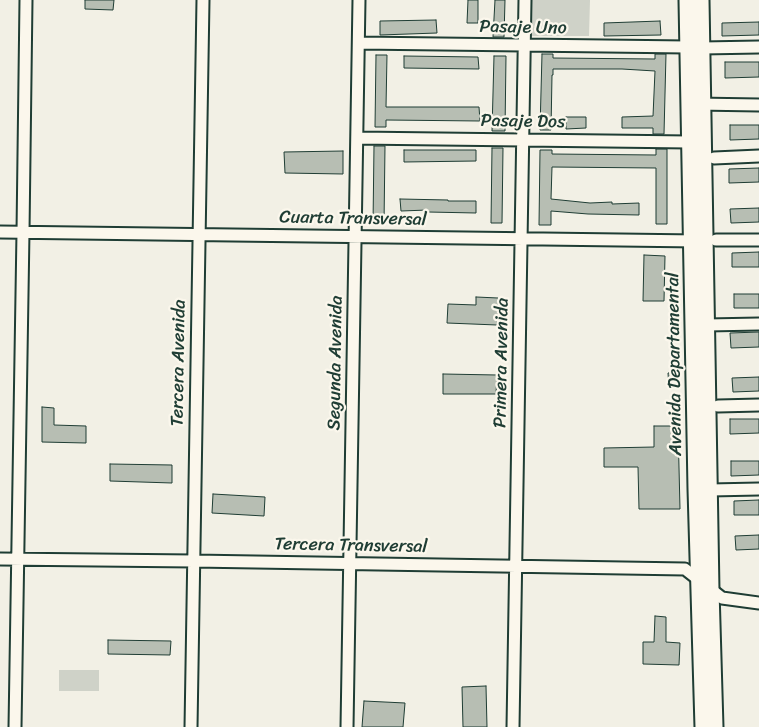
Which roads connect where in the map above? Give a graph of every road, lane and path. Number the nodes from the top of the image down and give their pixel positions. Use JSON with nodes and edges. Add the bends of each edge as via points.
{"nodes":[{"id":1,"x":26,"y":0,"type":"edge"},
{"id":2,"x":203,"y":0,"type":"edge"},
{"id":3,"x":359,"y":0,"type":"edge"},
{"id":4,"x":524,"y":0,"type":"edge"},
{"id":5,"x":686,"y":0,"type":"edge"},
{"id":6,"x":701,"y":0,"type":"edge"},
{"id":7,"x":358,"y":43,"type":"junction"},
{"id":8,"x":524,"y":45,"type":"junction"},
{"id":9,"x":695,"y":47,"type":"junction"},
{"id":10,"x":759,"y":47,"type":"edge"},
{"id":11,"x":696,"y":104,"type":"junction"},
{"id":12,"x":759,"y":105,"type":"edge"},
{"id":13,"x":357,"y":138,"type":"junction"},
{"id":14,"x":522,"y":140,"type":"junction"},
{"id":15,"x":689,"y":142,"type":"junction"},
{"id":16,"x":759,"y":156,"type":"edge"},
{"id":17,"x":714,"y":158,"type":"dead end"},
{"id":18,"x":0,"y":232,"type":"edge"},
{"id":19,"x":23,"y":232,"type":"junction"},
{"id":20,"x":199,"y":234,"type":"junction"},
{"id":21,"x":355,"y":236,"type":"junction"},
{"id":22,"x":521,"y":239,"type":"junction"},
{"id":23,"x":759,"y":240,"type":"edge"},
{"id":24,"x":704,"y":241,"type":"junction"},
{"id":25,"x":759,"y":324,"type":"edge"},
{"id":26,"x":707,"y":326,"type":"junction"},
{"id":27,"x":759,"y":405,"type":"edge"},
{"id":28,"x":718,"y":406,"type":"dead end"},
{"id":29,"x":710,"y":490,"type":"junction"},
{"id":30,"x":759,"y":490,"type":"edge"},
{"id":31,"x":0,"y":559,"type":"edge"},
{"id":32,"x":17,"y":560,"type":"junction"},
{"id":33,"x":194,"y":561,"type":"junction"},
{"id":34,"x":350,"y":564,"type":"junction"},
{"id":35,"x":516,"y":567,"type":"junction"},
{"id":36,"x":698,"y":578,"type":"junction"},
{"id":37,"x":711,"y":590,"type":"junction"},
{"id":38,"x":759,"y":603,"type":"edge"},
{"id":39,"x":14,"y":727,"type":"edge"},
{"id":40,"x":191,"y":727,"type":"edge"},
{"id":41,"x":347,"y":727,"type":"edge"},
{"id":42,"x":514,"y":727,"type":"edge"},
{"id":43,"x":703,"y":727,"type":"edge"},
{"id":44,"x":715,"y":727,"type":"edge"}],
"edges":[{"from":1,"to":19,"type":"street"},
{"from":2,"to":20,"type":"street","name":"Tercera Avenida"},
{"from":3,"to":7,"type":"street","name":"Segunda Avenida"},
{"from":4,"to":8,"type":"street","name":"Primera Avenida"},
{"from":5,"to":9,"type":"main road","name":"Avenida Departamental"},
{"from":6,"to":9,"type":"main road","name":"Avenida Departamental"},
{"from":7,"to":8,"type":"street","name":"Pasaje Uno"},
{"from":7,"to":13,"type":"street","name":"Segunda Avenida"},
{"from":8,"to":9,"type":"street","name":"Pasaje Uno"},
{"from":8,"to":14,"type":"street","name":"Primera Avenida"},
{"from":9,"to":10,"type":"street","name":"Pasaje Uno"},
{"from":9,"to":11,"type":"main road","name":"Avenida Departamental"},
{"from":11,"to":12,"type":"street"},
{"from":11,"to":15,"type":"main road","name":"Avenida Departamental"},
{"from":11,"to":24,"type":"main road","name":"Avenida Departamental"},
{"from":13,"to":14,"type":"street","name":"Pasaje Dos"},
{"from":13,"to":21,"type":"street","name":"Segunda Avenida"},
{"from":14,"to":15,"type":"street","name":"Pasaje Dos"},
{"from":14,"to":22,"type":"street","name":"Primera Avenida"},
{"from":15,"to":24,"type":"main road","name":"Avenida Departamental"},
{"from":16,"to":17,"type":"street"},
{"from":18,"to":19,"type":"street","name":"Cuarta Transversal"},
{"from":19,"to":20,"type":"street","name":"Cuarta Transversal"},
{"from":19,"to":32,"type":"street"},
{"from":20,"to":21,"type":"street","name":"Cuarta Transversal"},
{"from":20,"to":33,"type":"street","name":"Tercera Avenida"},
{"from":21,"to":22,"type":"street","name":"Cuarta Transversal"},
{"from":21,"to":34,"type":"street","name":"Segunda Avenida"},
{"from":22,"to":24,"type":"street","name":"Cuarta Transversal"},
{"from":22,"to":35,"type":"street","name":"Primera Avenida"},
{"from":23,"to":24,"type":"street","name":"Cuarta Transversal"},
{"from":24,"to":26,"type":"main road","name":"Avenida Departamental"},
{"from":24,"to":36,"type":"main road","name":"Avenida Departamental"},
{"from":25,"to":26,"type":"street"},
{"from":26,"to":29,"type":"main road","name":"Avenida Departamental"},
{"from":27,"to":28,"type":"street"},
{"from":29,"to":30,"type":"street"},
{"from":29,"to":37,"type":"main road","name":"Avenida Departamental"},
{"from":31,"to":32,"type":"street","name":"Tercera Transversal"},
{"from":32,"to":33,"type":"street","name":"Tercera Transversal"},
{"from":32,"to":39,"type":"street"},
{"from":33,"to":34,"type":"street","name":"Tercera Transversal"},
{"from":33,"to":40,"type":"street","name":"Tercera Avenida"},
{"from":34,"to":35,"type":"street","name":"Tercera Transversal"},
{"from":34,"to":41,"type":"street","name":"Segunda Avenida"},
{"from":35,"to":36,"type":"street","name":"Tercera Transversal","via":[[685,569]]},
{"from":35,"to":42,"type":"street","name":"Primera Avenida"},
{"from":36,"to":37,"type":"street"},
{"from":36,"to":43,"type":"main road","name":"Avenida Departamental"},
{"from":37,"to":38,"type":"street","via":[[722,598]]},
{"from":37,"to":44,"type":"main road","name":"Avenida Departamental"}]}
